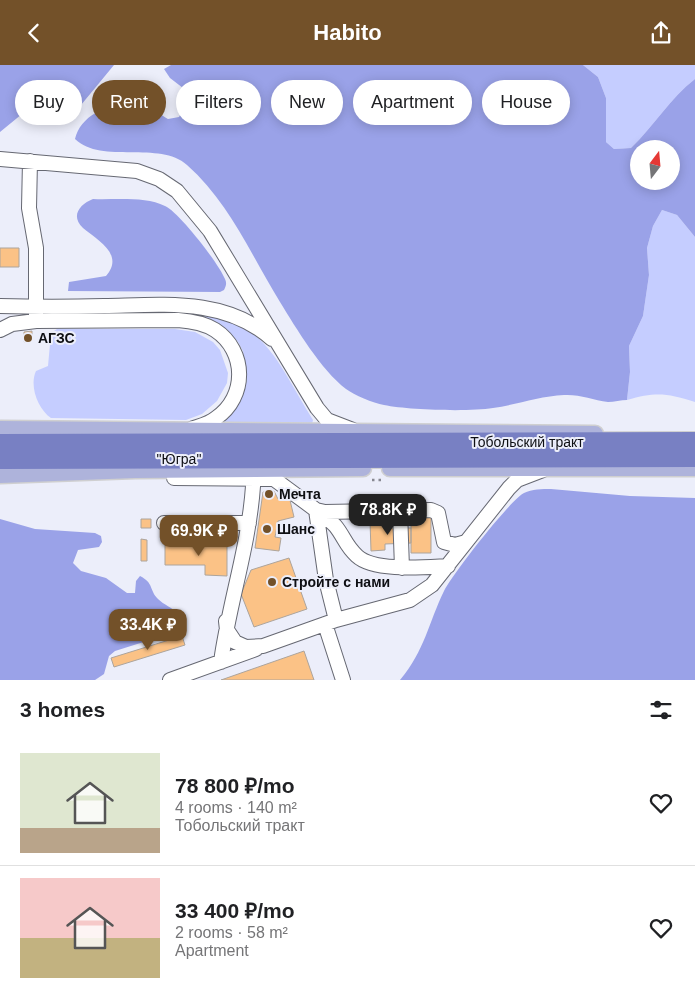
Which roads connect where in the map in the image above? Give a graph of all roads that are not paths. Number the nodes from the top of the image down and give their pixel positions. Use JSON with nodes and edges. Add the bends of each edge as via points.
{"nodes":[{"id":1,"x":0,"y":159,"type":"edge"},
{"id":2,"x":30,"y":161,"type":"junction"},
{"id":3,"x":0,"y":306,"type":"edge"},
{"id":4,"x":36,"y":314,"type":"junction"},
{"id":5,"x":0,"y":330,"type":"edge"},
{"id":6,"x":278,"y":344,"type":"junction"},
{"id":7,"x":0,"y":429,"type":"edge"},
{"id":8,"x":141,"y":431,"type":"junction"},
{"id":9,"x":183,"y":431,"type":"junction"},
{"id":10,"x":0,"y":444,"type":"edge"},
{"id":11,"x":21,"y":444,"type":"junction"},
{"id":12,"x":358,"y":444,"type":"junction"},
{"id":13,"x":694,"y":447,"type":"edge"},
{"id":14,"x":0,"y":459,"type":"edge"},
{"id":15,"x":695,"y":467,"type":"edge"},
{"id":16,"x":548,"y":468,"type":"junction"},
{"id":17,"x":46,"y":473,"type":"junction"},
{"id":18,"x":0,"y":475,"type":"edge"},
{"id":19,"x":247,"y":477,"type":"junction"},
{"id":20,"x":316,"y":510,"type":"junction"},
{"id":21,"x":400,"y":511,"type":"junction"},
{"id":22,"x":164,"y":523,"type":"dead end"},
{"id":23,"x":249,"y":523,"type":"junction"},
{"id":24,"x":466,"y":542,"type":"junction"},
{"id":25,"x":448,"y":566,"type":"junction"},
{"id":26,"x":402,"y":568,"type":"junction"},
{"id":27,"x":226,"y":621,"type":"junction"},
{"id":28,"x":330,"y":622,"type":"junction"},
{"id":29,"x":263,"y":646,"type":"junction"},
{"id":30,"x":221,"y":662,"type":"junction"},
{"id":31,"x":170,"y":680,"type":"edge"},
{"id":32,"x":342,"y":680,"type":"edge"}],
"edges":[{"from":1,"to":2,"type":"lane"},
{"from":2,"to":4,"type":"lane","via":[[29,208],[36,247]]},
{"from":2,"to":6,"type":"lane","via":[[136,171],[171,187],[210,231]]},
{"from":3,"to":4,"type":"lane"},
{"from":4,"to":5,"type":"lane"},
{"from":4,"to":6,"type":"lane","via":[[184,305],[210,308],[253,324]]},
{"from":4,"to":9,"type":"lane","via":[[178,319],[215,330],[236,355],[240,369],[236,392],[216,418]]},
{"from":6,"to":12,"type":"lane","via":[[317,408]]},
{"from":7,"to":8,"type":"main road"},
{"from":8,"to":9,"type":"main road"},
{"from":8,"to":11,"type":"main road"},
{"from":9,"to":12,"type":"main road"},
{"from":10,"to":11,"type":"highway","name":"\"Югра\""},
{"from":11,"to":12,"type":"highway","name":"\"Югра\""},
{"from":12,"to":13,"type":"highway","name":"Тобольский тракт"},
{"from":12,"to":14,"type":"highway","name":"\"Югра\""},
{"from":15,"to":16,"type":"main road"},
{"from":16,"to":17,"type":"main road"},
{"from":16,"to":24,"type":"lane","via":[[513,483]]},
{"from":17,"to":18,"type":"main road"},
{"from":17,"to":19,"type":"lane","via":[[96,478]]},
{"from":19,"to":20,"type":"lane","via":[[274,479]]},
{"from":19,"to":23,"type":"lane","via":[[253,486]]},
{"from":20,"to":21,"type":"lane","via":[[337,513]]},
{"from":20,"to":26,"type":"lane","via":[[339,528],[358,558]]},
{"from":20,"to":28,"type":"lane"},
{"from":21,"to":24,"type":"lane","via":[[431,510],[438,513],[444,542],[455,545]]},
{"from":21,"to":26,"type":"lane"},
{"from":22,"to":23,"type":"lane"},
{"from":23,"to":27,"type":"lane","via":[[243,561]]},
{"from":24,"to":25,"type":"lane"},
{"from":25,"to":26,"type":"lane"},
{"from":25,"to":28,"type":"lane","via":[[417,597]]},
{"from":27,"to":29,"type":"lane","via":[[227,631],[235,642],[246,647]]},
{"from":27,"to":30,"type":"lane"},
{"from":28,"to":29,"type":"lane"},
{"from":28,"to":32,"type":"lane"},
{"from":29,"to":30,"type":"lane"},
{"from":30,"to":31,"type":"lane"}]}
